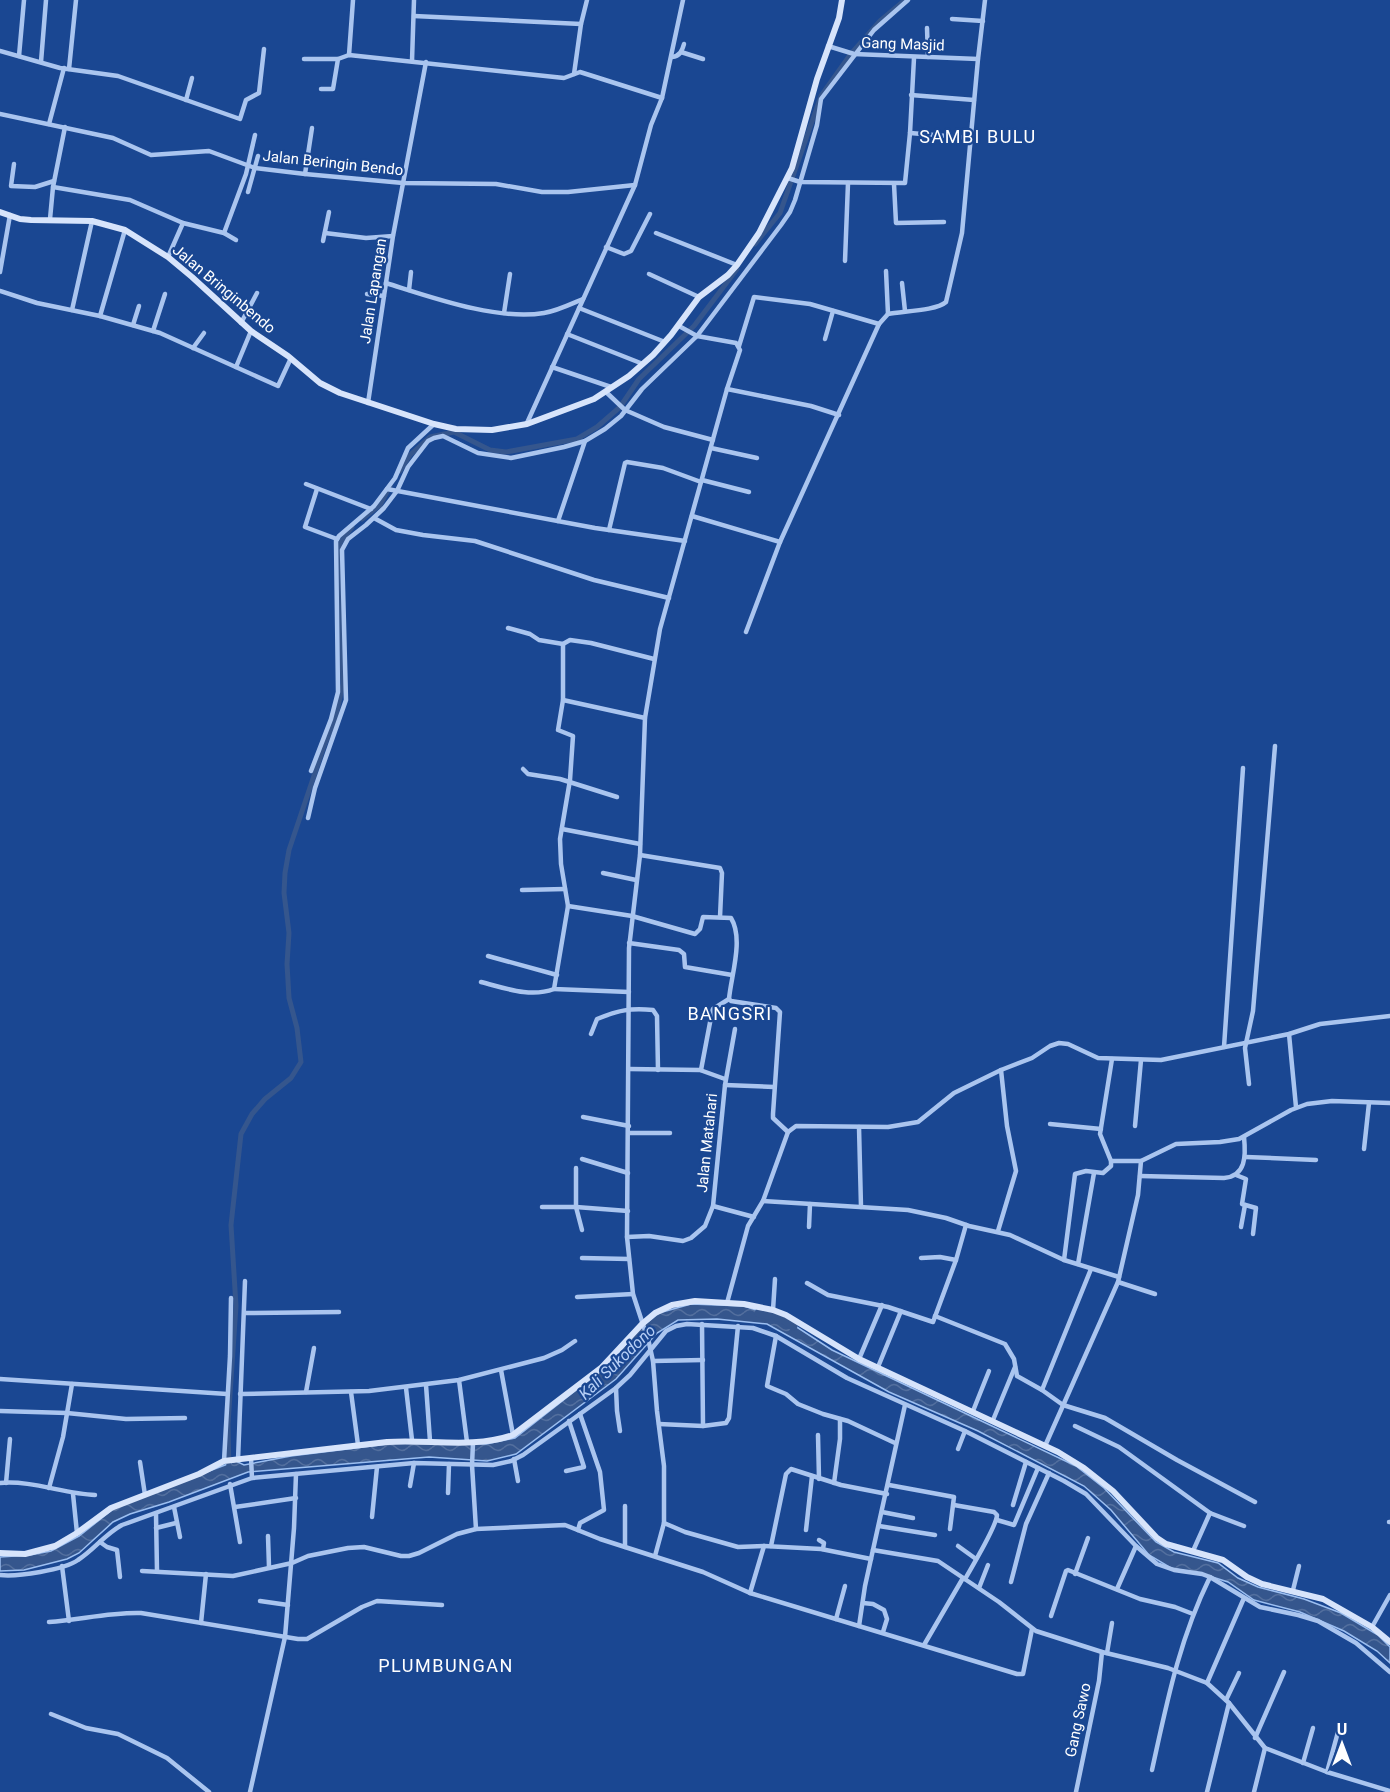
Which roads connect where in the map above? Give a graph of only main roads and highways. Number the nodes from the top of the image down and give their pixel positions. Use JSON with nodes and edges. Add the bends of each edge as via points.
{"nodes":[{"id":1,"x":842,"y":0,"type":"edge"},
{"id":2,"x":0,"y":212,"type":"edge"},
{"id":3,"x":0,"y":1554,"type":"edge"},
{"id":4,"x":1390,"y":1642,"type":"edge"}],
"edges":[{"from":1,"to":2,"type":"main road","name":"Jalan Bringinbendo","via":[[813,115],[789,178],[736,267],[699,297],[665,342],[613,388],[527,424],[492,430],[456,429],[368,403],[320,383],[241,323],[168,257],[125,230],[92,221],[31,220]]},
{"from":3,"to":4,"type":"main road","via":[[47,1549],[111,1508],[231,1460],[412,1440],[489,1442],[513,1435],[601,1368],[660,1309],[694,1301],[744,1304],[786,1316],[859,1359],[993,1420],[1075,1463],[1113,1491],[1166,1544],[1223,1560],[1262,1584],[1323,1599]]}]}
